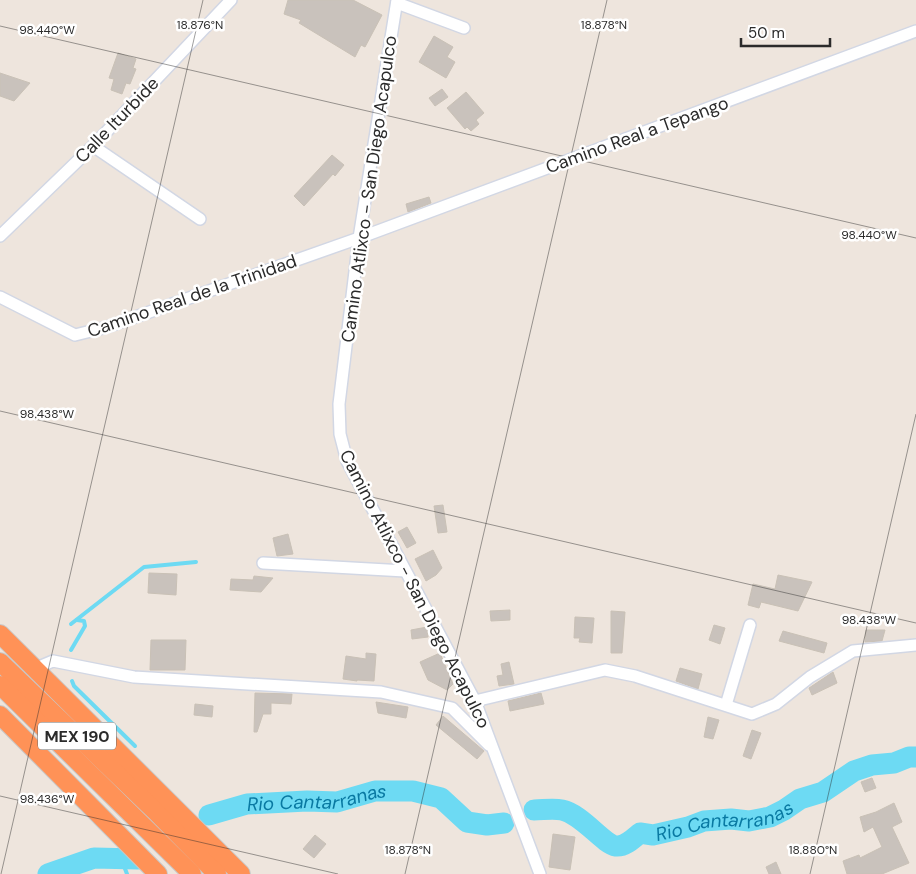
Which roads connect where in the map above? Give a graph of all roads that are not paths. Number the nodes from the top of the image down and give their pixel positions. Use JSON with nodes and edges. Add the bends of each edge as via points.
{"nodes":[{"id":1,"x":231,"y":0,"type":"edge"},
{"id":2,"x":397,"y":1,"type":"edge"},
{"id":3,"x":464,"y":28,"type":"dead end"},
{"id":4,"x":916,"y":31,"type":"edge"},
{"id":5,"x":93,"y":146,"type":"junction"},
{"id":6,"x":200,"y":219,"type":"dead end"},
{"id":7,"x":0,"y":236,"type":"edge"},
{"id":8,"x":359,"y":238,"type":"junction"},
{"id":9,"x":0,"y":297,"type":"edge"},
{"id":10,"x":263,"y":563,"type":"dead end"},
{"id":11,"x":405,"y":571,"type":"junction"},
{"id":12,"x":750,"y":625,"type":"dead end"},
{"id":13,"x":0,"y":634,"type":"edge"},
{"id":14,"x":916,"y":645,"type":"edge"},
{"id":15,"x":0,"y":662,"type":"edge"},
{"id":16,"x":34,"y":669,"type":"junction"},
{"id":17,"x":0,"y":685,"type":"edge"},
{"id":18,"x":475,"y":701,"type":"junction"},
{"id":19,"x":726,"y":705,"type":"junction"},
{"id":20,"x":0,"y":715,"type":"edge"},
{"id":21,"x":492,"y":748,"type":"junction"},
{"id":22,"x":538,"y":870,"type":"edge"},
{"id":23,"x":158,"y":874,"type":"edge"},
{"id":24,"x":192,"y":874,"type":"edge"},
{"id":25,"x":218,"y":874,"type":"edge"},
{"id":26,"x":242,"y":874,"type":"edge"}],
"edges":[{"from":1,"to":5,"type":"street","name":"Calle Iturbide"},
{"from":2,"to":3,"type":"street"},
{"from":2,"to":8,"type":"street","name":"Camino Atlixco - San Diego Acapulco"},
{"from":4,"to":8,"type":"street","name":"Camino Real a Tepango"},
{"from":5,"to":6,"type":"street"},
{"from":5,"to":7,"type":"street","name":"Calle Iturbide"},
{"from":8,"to":9,"type":"street","name":"Camino Real de la Trinidad","via":[[116,324],[76,335]]},
{"from":8,"to":11,"type":"street","name":"Camino Atlixco - San Diego Acapulco","via":[[339,404],[340,434],[347,461]]},
{"from":10,"to":11,"type":"street"},
{"from":11,"to":18,"type":"street","name":"Camino Atlixco - San Diego Acapulco"},
{"from":12,"to":19,"type":"street"},
{"from":13,"to":16,"type":"highway"},
{"from":14,"to":19,"type":"street","via":[[853,651],[810,677],[776,704],[752,714]]},
{"from":15,"to":25,"type":"highway","number":"MEX 190"},
{"from":16,"to":21,"type":"street","via":[[53,661],[134,677],[381,692],[452,708]]},
{"from":16,"to":26,"type":"highway"},
{"from":17,"to":24,"type":"highway","number":"MEX 190"},
{"from":18,"to":19,"type":"street","via":[[605,670],[635,676]]},
{"from":18,"to":21,"type":"street","name":"Camino Atlixco - San Diego Acapulco"},
{"from":20,"to":23,"type":"highway"},
{"from":21,"to":22,"type":"street","name":"Camino Atlixco - San Diego Acapulco"}]}
